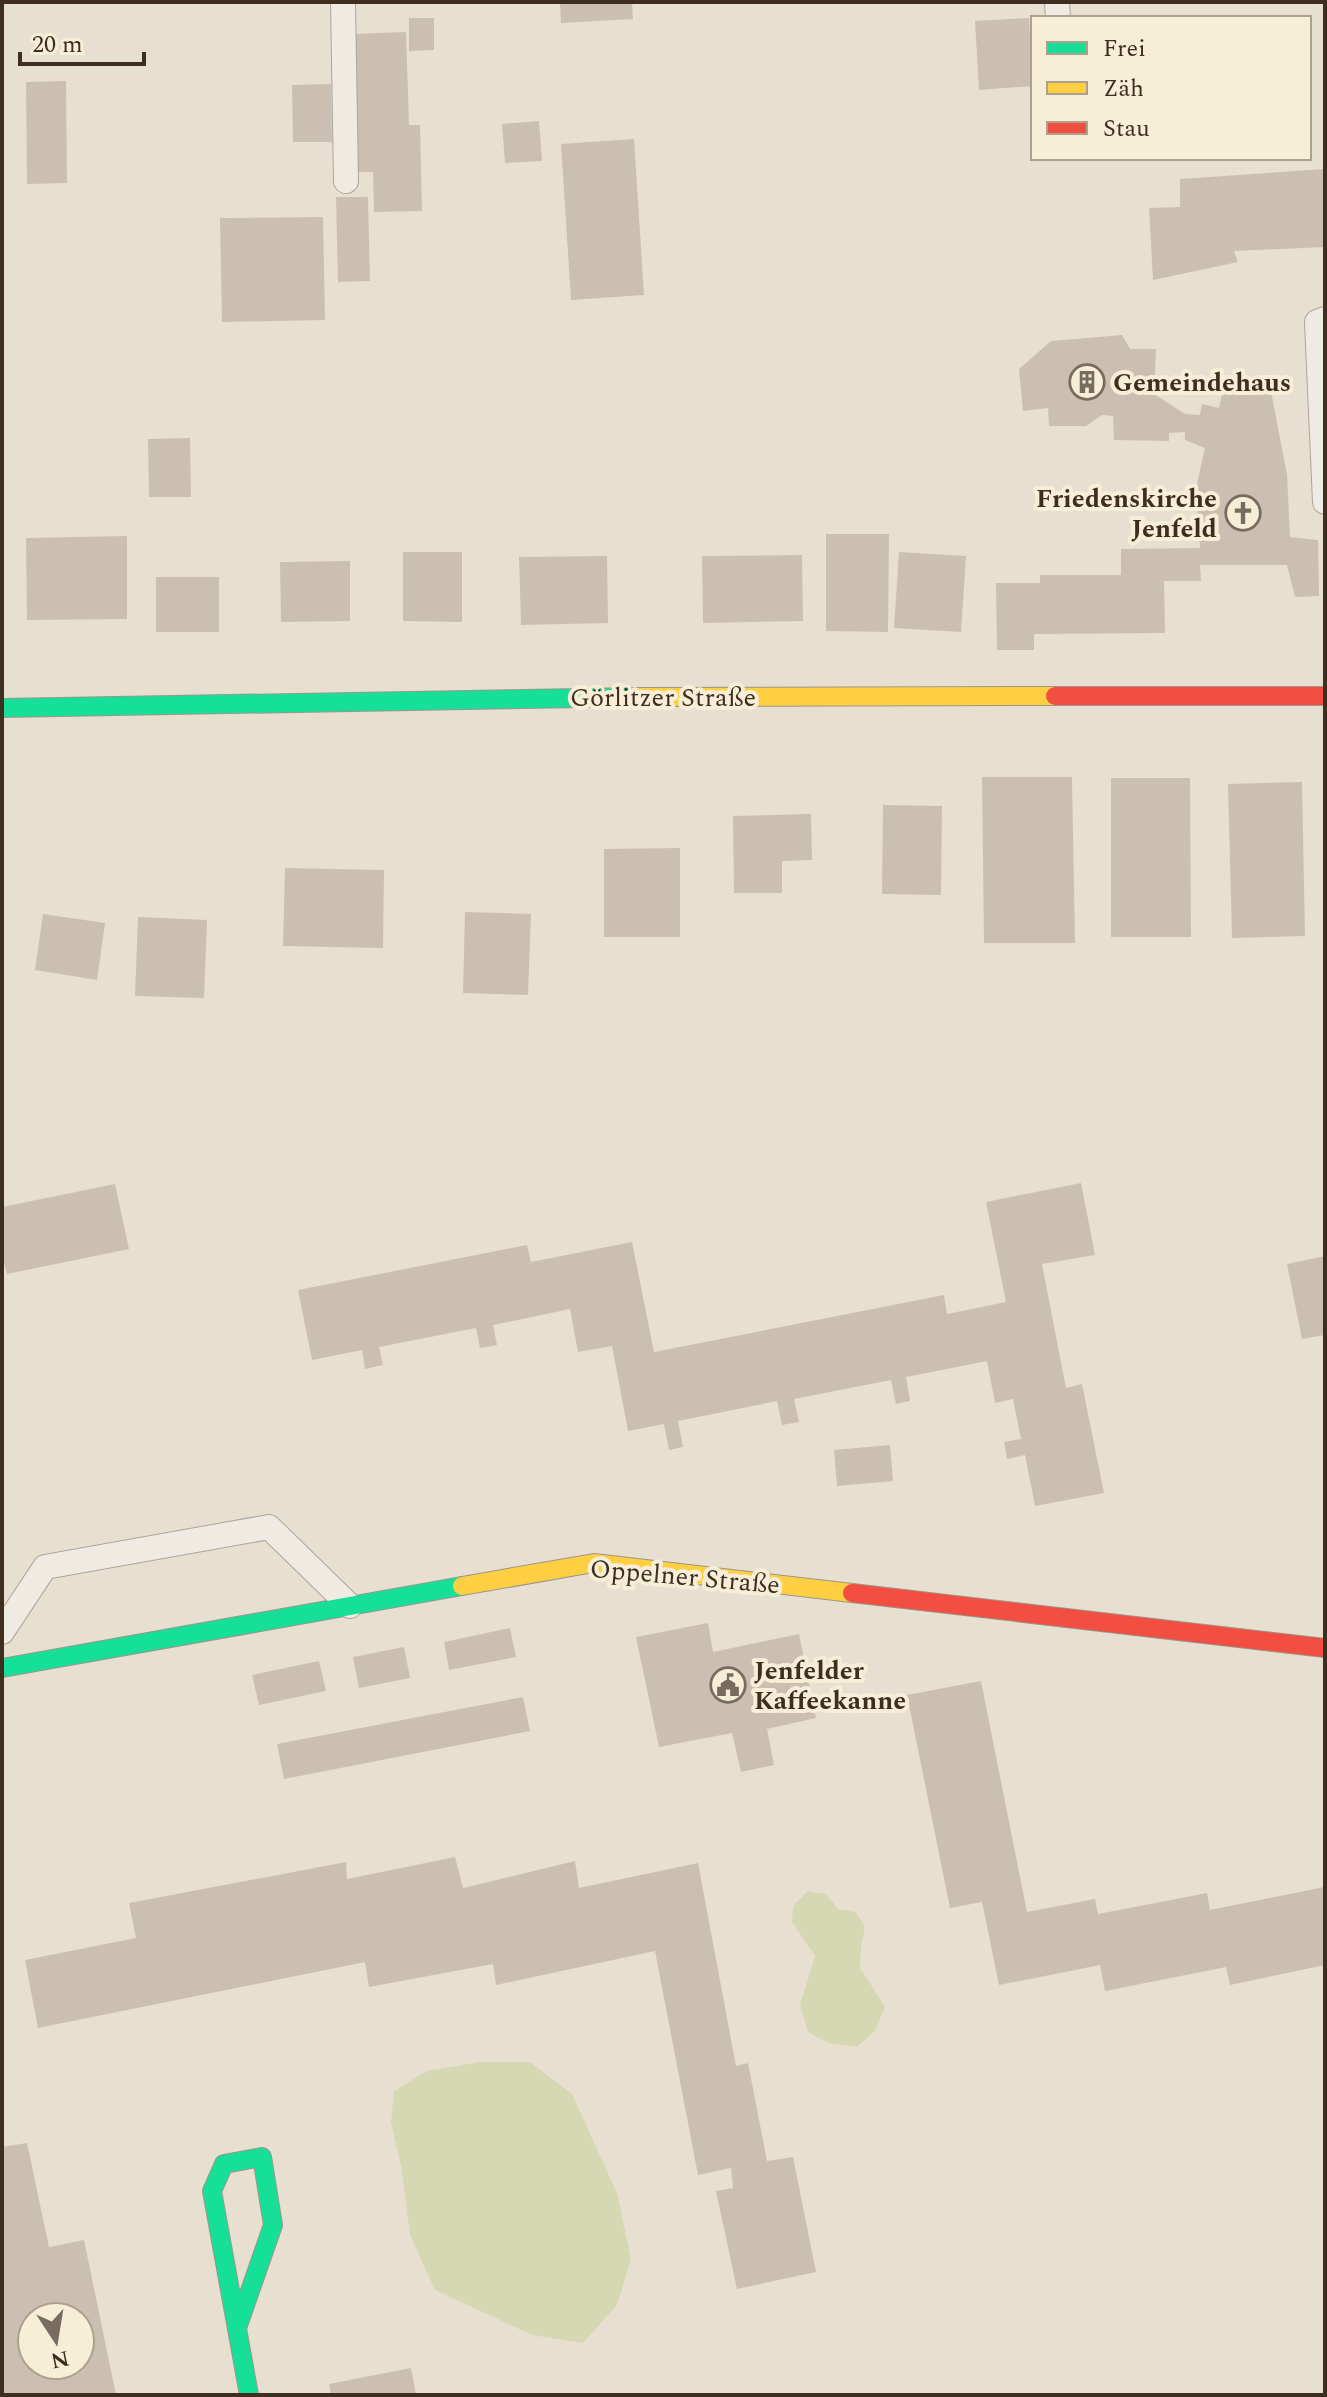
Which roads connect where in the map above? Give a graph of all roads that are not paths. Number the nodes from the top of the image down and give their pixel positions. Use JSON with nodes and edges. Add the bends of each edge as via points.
{"nodes":[{"id":1,"x":343,"y":2,"type":"edge"},
{"id":2,"x":346,"y":181,"type":"dead end"},
{"id":3,"x":1325,"y":319,"type":"edge"},
{"id":4,"x":1325,"y":502,"type":"edge"},
{"id":5,"x":1325,"y":696,"type":"edge"},
{"id":6,"x":2,"y":708,"type":"edge"},
{"id":7,"x":350,"y":1606,"type":"junction"},
{"id":8,"x":2,"y":1632,"type":"edge"},
{"id":9,"x":1325,"y":1648,"type":"edge"},
{"id":10,"x":2,"y":1668,"type":"edge"},
{"id":11,"x":237,"y":2328,"type":"junction"},
{"id":12,"x":249,"y":2395,"type":"edge"}],
"edges":[{"from":1,"to":2,"type":"lane"},
{"from":3,"to":4,"type":"lane","via":[[1317,322]]},
{"from":5,"to":6,"type":"street","name":"Görlitzer Straße","via":[[572,697]]},
{"from":7,"to":8,"type":"lane","via":[[269,1527],[45,1567]]},
{"from":7,"to":9,"type":"street","name":"Oppelner Straße","via":[[594,1563]]},
{"from":7,"to":10,"type":"street","name":"Oppelner Straße"},
{"from":11,"to":11,"type":"street","via":[[273,2225],[262,2157],[224,2164],[212,2191]]},
{"from":11,"to":12,"type":"street"}]}
